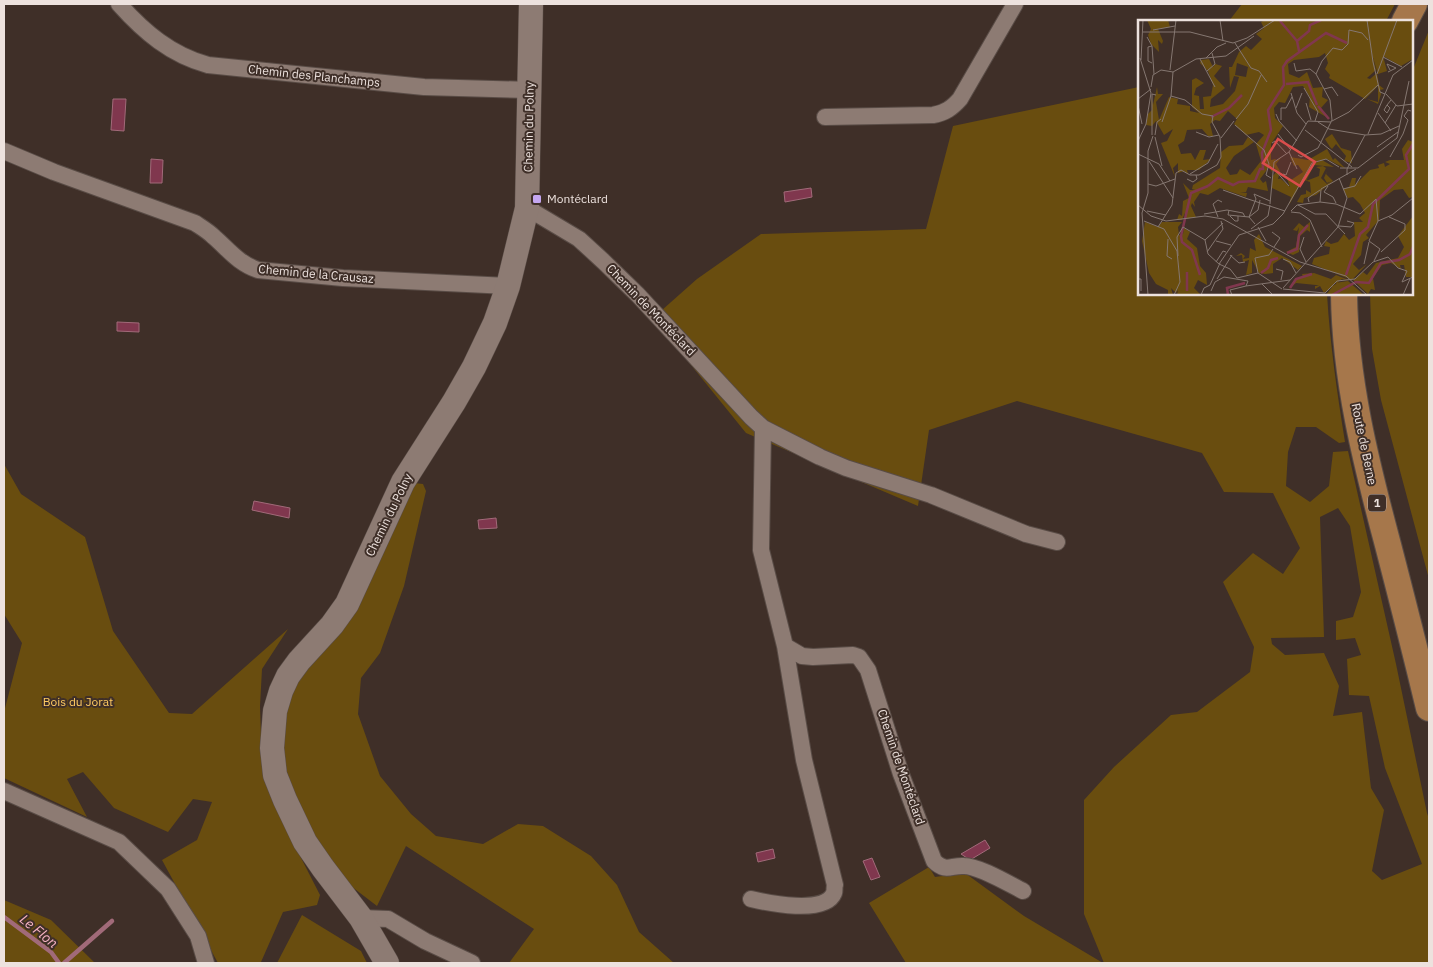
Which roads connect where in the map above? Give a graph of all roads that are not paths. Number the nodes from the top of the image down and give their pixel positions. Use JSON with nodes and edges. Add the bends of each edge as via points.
{"nodes":[{"id":1,"x":120,"y":4,"type":"edge"},
{"id":2,"x":531,"y":4,"type":"edge"},
{"id":3,"x":1015,"y":4,"type":"edge"},
{"id":4,"x":1414,"y":4,"type":"edge"},
{"id":5,"x":1405,"y":20,"type":"edge"},
{"id":6,"x":530,"y":90,"type":"junction"},
{"id":7,"x":825,"y":117,"type":"dead end"},
{"id":8,"x":4,"y":151,"type":"edge"},
{"id":9,"x":527,"y":208,"type":"junction"},
{"id":10,"x":508,"y":286,"type":"junction"},
{"id":11,"x":1344,"y":295,"type":"edge"},
{"id":12,"x":763,"y":428,"type":"junction"},
{"id":13,"x":1057,"y":542,"type":"dead end"},
{"id":14,"x":784,"y":646,"type":"junction"},
{"id":15,"x":1429,"y":708,"type":"edge"},
{"id":16,"x":4,"y":790,"type":"edge"},
{"id":17,"x":1023,"y":891,"type":"dead end"},
{"id":18,"x":751,"y":899,"type":"dead end"},
{"id":19,"x":361,"y":918,"type":"junction"},
{"id":20,"x":206,"y":963,"type":"edge"},
{"id":21,"x":387,"y":963,"type":"edge"},
{"id":22,"x":472,"y":963,"type":"edge"}],
"edges":[{"from":1,"to":6,"type":"street","name":"Chemin des Planchamps","via":[[166,47],[208,65],[424,87]]},
{"from":2,"to":6,"type":"street","name":"Chemin du Polny"},
{"from":3,"to":7,"type":"street","via":[[954,107],[933,115]]},
{"from":4,"to":5,"type":"main road"},
{"from":6,"to":9,"type":"street","name":"Chemin du Polny"},
{"from":8,"to":10,"type":"street","name":"Chemin de la Crausaz","via":[[195,223],[214,236],[238,261],[258,270],[343,278]]},
{"from":9,"to":10,"type":"street","name":"Chemin du Polny"},
{"from":9,"to":12,"type":"street","name":"Chemin de Montéclard","via":[[579,239],[603,260]]},
{"from":10,"to":19,"type":"street","name":"Chemin du Polny","via":[[474,367],[403,482],[347,604],[288,676],[275,711],[272,748],[275,775],[285,800],[305,842]]},
{"from":11,"to":15,"type":"main road","name":"Route de Berne","number":"1","via":[[1348,357],[1362,436]]},
{"from":12,"to":13,"type":"street","name":"Chemin de Montéclard","via":[[846,468],[931,495],[1026,534]]},
{"from":12,"to":14,"type":"street","via":[[760,550]]},
{"from":14,"to":17,"type":"street","name":"Chemin de Montéclard","via":[[802,656],[859,657],[868,670],[901,774],[934,861],[940,867],[965,866],[980,870]]},
{"from":14,"to":18,"type":"street","via":[[804,760],[835,884],[834,892],[826,901],[800,906]]},
{"from":16,"to":20,"type":"street","via":[[119,842],[168,889],[198,936]]},
{"from":19,"to":21,"type":"street","name":"Chemin du Polny"},
{"from":19,"to":22,"type":"street","via":[[388,919]]}]}
